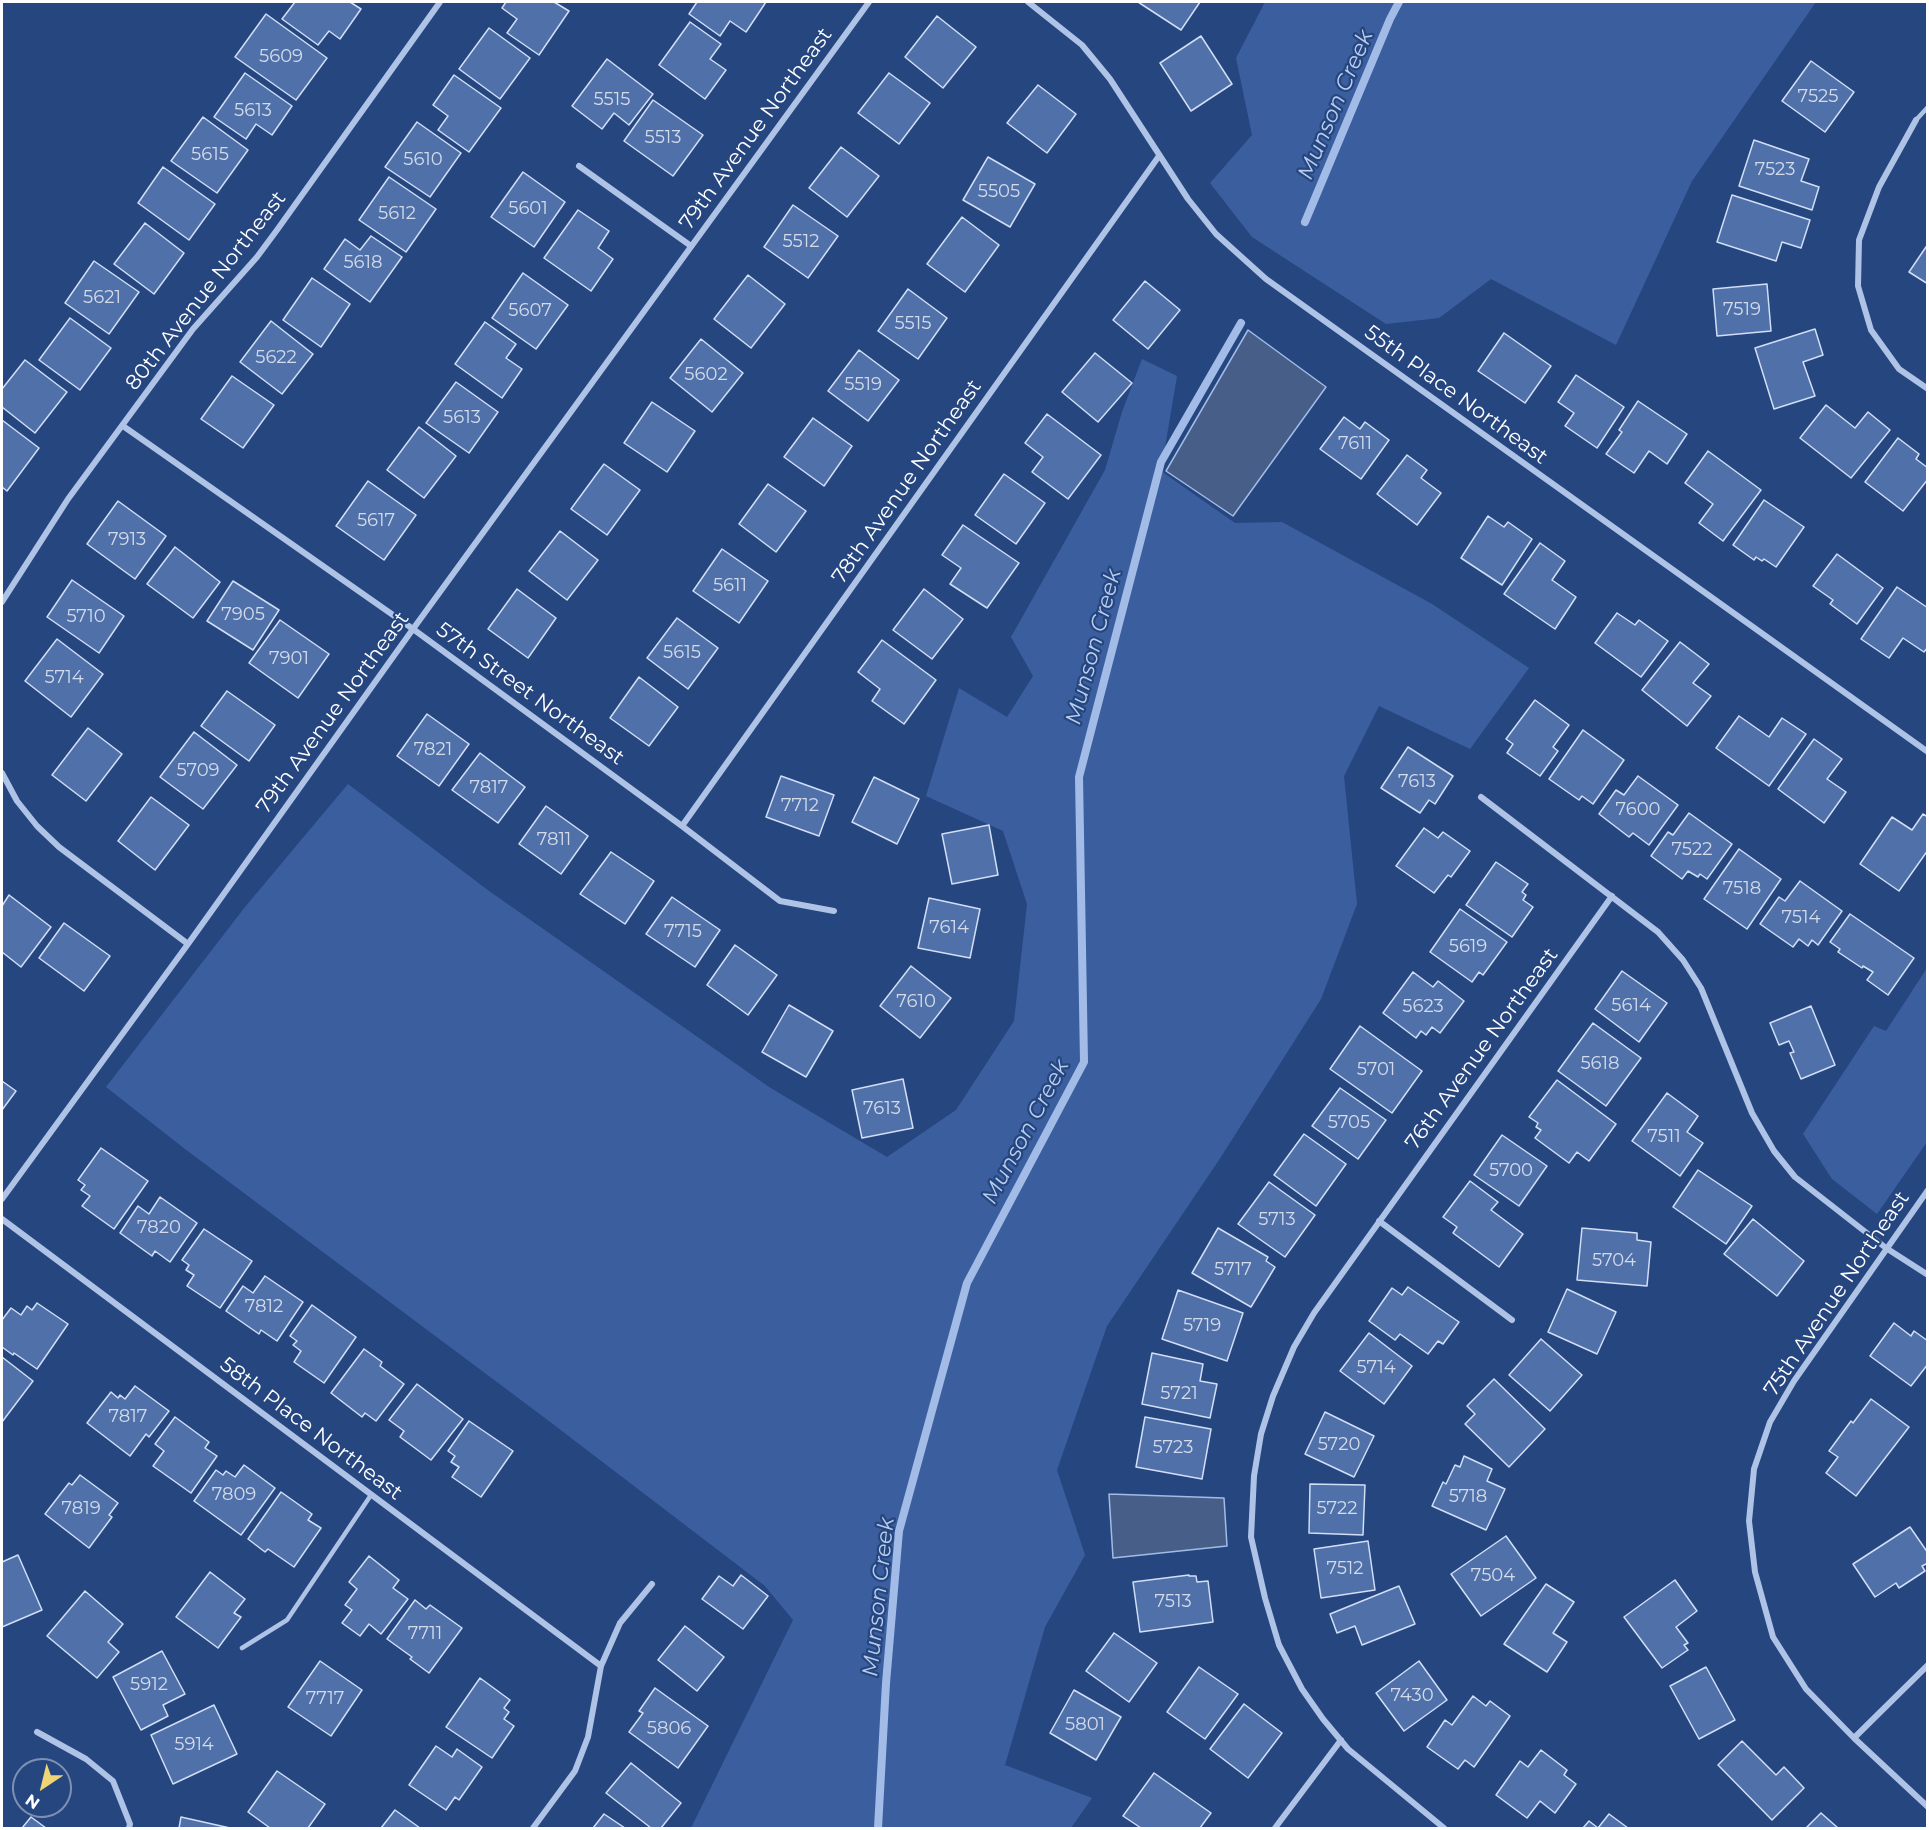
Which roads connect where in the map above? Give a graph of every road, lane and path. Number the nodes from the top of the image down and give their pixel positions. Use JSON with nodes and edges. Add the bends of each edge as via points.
{"nodes":[{"id":1,"x":440,"y":2,"type":"edge"},
{"id":2,"x":869,"y":2,"type":"edge"},
{"id":3,"x":1028,"y":2,"type":"edge"},
{"id":4,"x":1928,"y":107,"type":"edge"},
{"id":5,"x":1916,"y":120,"type":"joint"},
{"id":6,"x":1159,"y":156,"type":"junction"},
{"id":7,"x":579,"y":166,"type":"dead end"},
{"id":8,"x":691,"y":246,"type":"junction"},
{"id":9,"x":1928,"y":389,"type":"edge"},
{"id":10,"x":123,"y":426,"type":"junction"},
{"id":11,"x":2,"y":602,"type":"edge"},
{"id":12,"x":413,"y":629,"type":"junction"},
{"id":13,"x":1928,"y":752,"type":"edge"},
{"id":14,"x":2,"y":772,"type":"edge"},
{"id":15,"x":1481,"y":797,"type":"dead end"},
{"id":16,"x":682,"y":826,"type":"junction"},
{"id":17,"x":1612,"y":896,"type":"junction"},
{"id":18,"x":834,"y":911,"type":"dead end"},
{"id":19,"x":188,"y":944,"type":"junction"},
{"id":20,"x":1928,"y":1190,"type":"edge"},
{"id":21,"x":2,"y":1199,"type":"edge"},
{"id":22,"x":2,"y":1219,"type":"edge"},
{"id":23,"x":1379,"y":1221,"type":"junction"},
{"id":24,"x":1886,"y":1248,"type":"junction"},
{"id":25,"x":1928,"y":1275,"type":"edge"},
{"id":26,"x":1512,"y":1320,"type":"dead end"},
{"id":27,"x":371,"y":1495,"type":"junction"},
{"id":28,"x":652,"y":1584,"type":"dead end"},
{"id":29,"x":242,"y":1648,"type":"dead end"},
{"id":30,"x":1928,"y":1665,"type":"edge"},
{"id":31,"x":601,"y":1666,"type":"junction"},
{"id":32,"x":37,"y":1732,"type":"dead end"},
{"id":33,"x":1854,"y":1738,"type":"junction"},
{"id":34,"x":1341,"y":1740,"type":"junction"},
{"id":35,"x":1928,"y":1807,"type":"edge"},
{"id":36,"x":129,"y":1828,"type":"edge"},
{"id":37,"x":533,"y":1828,"type":"edge"},
{"id":38,"x":1275,"y":1828,"type":"edge"},
{"id":39,"x":1444,"y":1828,"type":"edge"}],
"edges":[{"from":1,"to":10,"type":"street","name":"80th Avenue Northeast","via":[[257,257],[193,329]]},
{"from":2,"to":8,"type":"street","name":"79th Avenue Northeast"},
{"from":3,"to":6,"type":"street","name":"55th Place Northeast","via":[[1082,45],[1110,79]]},
{"from":4,"to":5,"type":"lane"},
{"from":5,"to":9,"type":"street","via":[[1879,187],[1859,240],[1858,286],[1871,330],[1899,369]]},
{"from":6,"to":13,"type":"street","name":"55th Place Northeast","via":[[1215,234],[1266,279]]},
{"from":6,"to":16,"type":"street","name":"78th Avenue Northeast"},
{"from":7,"to":8,"type":"street","name":"79th Avenue Northeast"},
{"from":8,"to":12,"type":"street","name":"79th Avenue Northeast"},
{"from":10,"to":11,"type":"street","name":"80th Avenue Northeast","via":[[68,500]]},
{"from":10,"to":12,"type":"street","name":"57th Street Northeast"},
{"from":12,"to":16,"type":"street","name":"57th Street Northeast"},
{"from":12,"to":19,"type":"street","name":"79th Avenue Northeast"},
{"from":14,"to":19,"type":"street","via":[[17,801],[59,847]]},
{"from":15,"to":17,"type":"street"},
{"from":16,"to":18,"type":"street","name":"57th Street Northeast","via":[[780,901]]},
{"from":17,"to":23,"type":"street","name":"76th Avenue Northeast"},
{"from":17,"to":24,"type":"street","via":[[1658,932],[1683,960],[1701,988],[1752,1113],[1794,1177]]},
{"from":19,"to":21,"type":"street","name":"79th Avenue Northeast"},
{"from":20,"to":24,"type":"street","name":"75th Avenue Northeast"},
{"from":22,"to":27,"type":"street","name":"58th Place Northeast"},
{"from":23,"to":26,"type":"street"},
{"from":23,"to":34,"type":"street","name":"76th Avenue Northeast","via":[[1294,1347],[1261,1434],[1254,1476],[1251,1537],[1279,1645],[1302,1689]]},
{"from":24,"to":25,"type":"street"},
{"from":24,"to":33,"type":"street","name":"75th Avenue Northeast","via":[[1770,1422],[1754,1470],[1749,1521],[1755,1572],[1773,1637],[1806,1689]]},
{"from":27,"to":29,"type":"lane","via":[[287,1620]]},
{"from":27,"to":31,"type":"street","name":"58th Place Northeast"},
{"from":28,"to":31,"type":"street","via":[[620,1623]]},
{"from":30,"to":33,"type":"street"},
{"from":31,"to":37,"type":"street","via":[[588,1737],[574,1771]]},
{"from":32,"to":36,"type":"street","via":[[86,1759],[113,1781]]},
{"from":33,"to":35,"type":"street"},
{"from":34,"to":38,"type":"street"},
{"from":34,"to":39,"type":"street"}]}
